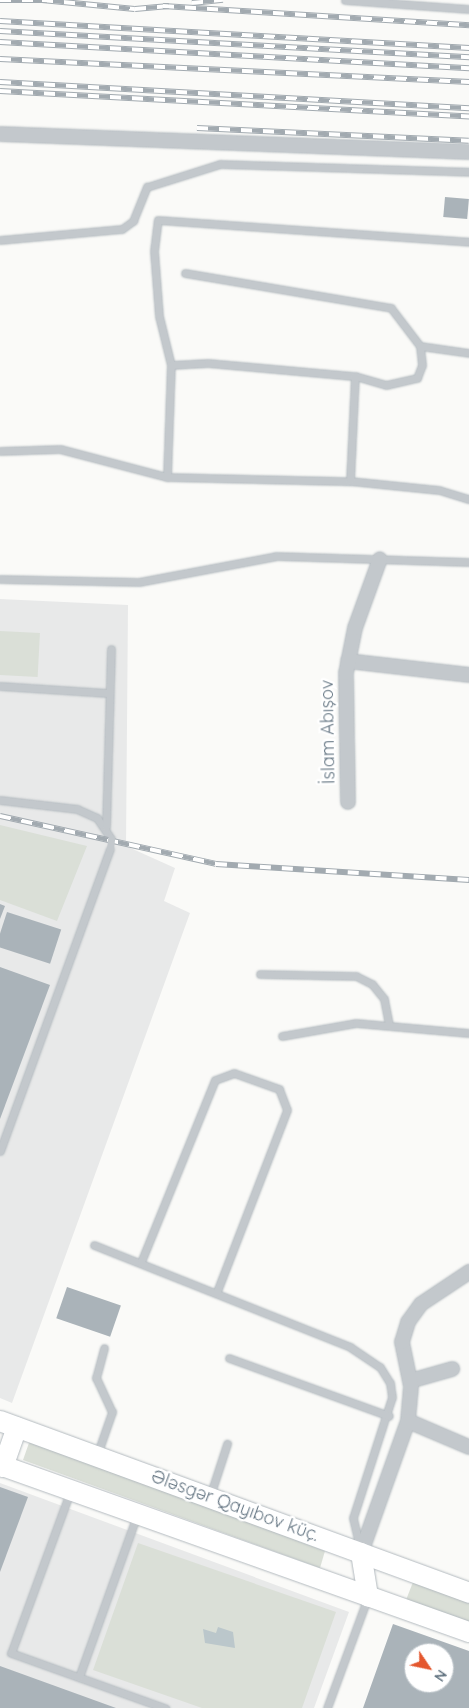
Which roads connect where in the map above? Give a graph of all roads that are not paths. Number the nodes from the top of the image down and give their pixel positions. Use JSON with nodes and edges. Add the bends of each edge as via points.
{"nodes":[{"id":1,"x":345,"y":0,"type":"edge"},
{"id":2,"x":469,"y":10,"type":"edge"},
{"id":3,"x":0,"y":134,"type":"edge"},
{"id":4,"x":469,"y":152,"type":"edge"},
{"id":5,"x":469,"y":172,"type":"edge"},
{"id":6,"x":0,"y":240,"type":"edge"},
{"id":7,"x":469,"y":242,"type":"edge"},
{"id":8,"x":185,"y":273,"type":"dead end"},
{"id":9,"x":420,"y":346,"type":"junction"},
{"id":10,"x":469,"y":353,"type":"edge"},
{"id":11,"x":171,"y":365,"type":"junction"},
{"id":12,"x":355,"y":376,"type":"junction"},
{"id":13,"x":0,"y":451,"type":"edge"},
{"id":14,"x":167,"y":477,"type":"junction"},
{"id":15,"x":350,"y":481,"type":"junction"},
{"id":16,"x":469,"y":500,"type":"edge"},
{"id":17,"x":380,"y":559,"type":"junction"},
{"id":18,"x":469,"y":562,"type":"edge"},
{"id":19,"x":0,"y":579,"type":"edge"},
{"id":20,"x":111,"y":650,"type":"dead end"},
{"id":21,"x":348,"y":661,"type":"junction"},
{"id":22,"x":469,"y":675,"type":"edge"},
{"id":23,"x":0,"y":686,"type":"edge"},
{"id":24,"x":108,"y":693,"type":"junction"},
{"id":25,"x":0,"y":800,"type":"edge"},
{"id":26,"x":348,"y":802,"type":"dead end"},
{"id":27,"x":106,"y":827,"type":"junction"},
{"id":28,"x":260,"y":974,"type":"dead end"},
{"id":29,"x":389,"y":1025,"type":"junction"},
{"id":30,"x":469,"y":1033,"type":"edge"},
{"id":31,"x":282,"y":1036,"type":"dead end"},
{"id":32,"x":0,"y":1150,"type":"edge"},
{"id":33,"x":94,"y":1245,"type":"dead end"},
{"id":34,"x":141,"y":1262,"type":"junction"},
{"id":35,"x":469,"y":1272,"type":"edge"},
{"id":36,"x":217,"y":1291,"type":"junction"},
{"id":37,"x":104,"y":1348,"type":"dead end"},
{"id":38,"x":229,"y":1358,"type":"dead end"},
{"id":39,"x":452,"y":1369,"type":"dead end"},
{"id":40,"x":410,"y":1381,"type":"junction"},
{"id":41,"x":389,"y":1416,"type":"junction"},
{"id":42,"x":408,"y":1422,"type":"junction"},
{"id":43,"x":9,"y":1424,"type":"edge"},
{"id":44,"x":227,"y":1444,"type":"dead end"},
{"id":45,"x":469,"y":1447,"type":"edge"},
{"id":46,"x":97,"y":1456,"type":"junction"},
{"id":47,"x":2,"y":1466,"type":"edge"},
{"id":48,"x":70,"y":1490,"type":"junction"},
{"id":49,"x":210,"y":1496,"type":"junction"},
{"id":50,"x":137,"y":1515,"type":"junction"},
{"id":51,"x":361,"y":1553,"type":"junction"},
{"id":52,"x":469,"y":1593,"type":"edge"},
{"id":53,"x":368,"y":1596,"type":"junction"},
{"id":54,"x":469,"y":1632,"type":"edge"},
{"id":55,"x":79,"y":1677,"type":"junction"},
{"id":56,"x":165,"y":1708,"type":"edge"},
{"id":57,"x":327,"y":1708,"type":"edge"}],
"edges":[{"from":1,"to":2,"type":"lane"},
{"from":3,"to":4,"type":"street"},
{"from":5,"to":6,"type":"lane","via":[[220,164],[147,187],[132,221],[122,230]]},
{"from":7,"to":11,"type":"lane","via":[[158,220],[154,251],[159,316]]},
{"from":8,"to":9,"type":"lane","via":[[391,308]]},
{"from":9,"to":10,"type":"lane"},
{"from":9,"to":12,"type":"lane","via":[[422,365],[417,378],[386,385]]},
{"from":11,"to":12,"type":"lane","via":[[208,362]]},
{"from":11,"to":14,"type":"lane"},
{"from":12,"to":15,"type":"lane"},
{"from":13,"to":14,"type":"lane","via":[[60,449]]},
{"from":14,"to":15,"type":"lane"},
{"from":15,"to":16,"type":"lane","via":[[439,490]]},
{"from":17,"to":18,"type":"lane"},
{"from":17,"to":19,"type":"lane","via":[[276,556],[139,582]]},
{"from":17,"to":21,"type":"street","name":"İslam Abışov","via":[[355,628]]},
{"from":20,"to":24,"type":"lane"},
{"from":21,"to":22,"type":"street","name":"İslam Abışov"},
{"from":21,"to":26,"type":"street","name":"İslam Abışov"},
{"from":23,"to":24,"type":"lane"},
{"from":24,"to":27,"type":"lane"},
{"from":25,"to":27,"type":"lane","via":[[77,809]]},
{"from":27,"to":32,"type":"lane","bridge":true,"via":[[111,839],[110,849]]},
{"from":28,"to":29,"type":"lane","via":[[356,976],[372,984],[384,999]]},
{"from":29,"to":30,"type":"lane"},
{"from":29,"to":31,"type":"lane","via":[[356,1024]]},
{"from":33,"to":34,"type":"lane"},
{"from":34,"to":36,"type":"lane"},
{"from":34,"to":36,"type":"lane","via":[[215,1080],[234,1073],[279,1089],[287,1110]]},
{"from":35,"to":40,"type":"street","via":[[421,1304],[408,1322],[402,1342]]},
{"from":36,"to":41,"type":"lane","via":[[369,1357],[390,1383]]},
{"from":37,"to":46,"type":"lane","via":[[96,1378],[112,1412]]},
{"from":38,"to":41,"type":"lane"},
{"from":39,"to":40,"type":"street"},
{"from":40,"to":42,"type":"street"},
{"from":41,"to":51,"type":"lane","via":[[353,1518]]},
{"from":42,"to":45,"type":"street"},
{"from":42,"to":51,"type":"street"},
{"from":43,"to":46,"type":"main road","name":"Ələsgər Qayıbov küç."},
{"from":43,"to":47,"type":"main road"},
{"from":44,"to":49,"type":"lane"},
{"from":46,"to":49,"type":"main road","name":"Ələsgər Qayıbov küç."},
{"from":47,"to":48,"type":"main road"},
{"from":48,"to":50,"type":"main road"},
{"from":48,"to":55,"type":"lane","via":[[11,1653]]},
{"from":49,"to":51,"type":"main road","name":"Ələsgər Qayıbov küç."},
{"from":50,"to":53,"type":"main road"},
{"from":50,"to":55,"type":"lane"},
{"from":51,"to":52,"type":"main road","name":"Ələsgər Qayıbov küç."},
{"from":51,"to":53,"type":"main road"},
{"from":53,"to":54,"type":"main road"},
{"from":53,"to":57,"type":"lane"},
{"from":55,"to":56,"type":"lane"}]}
